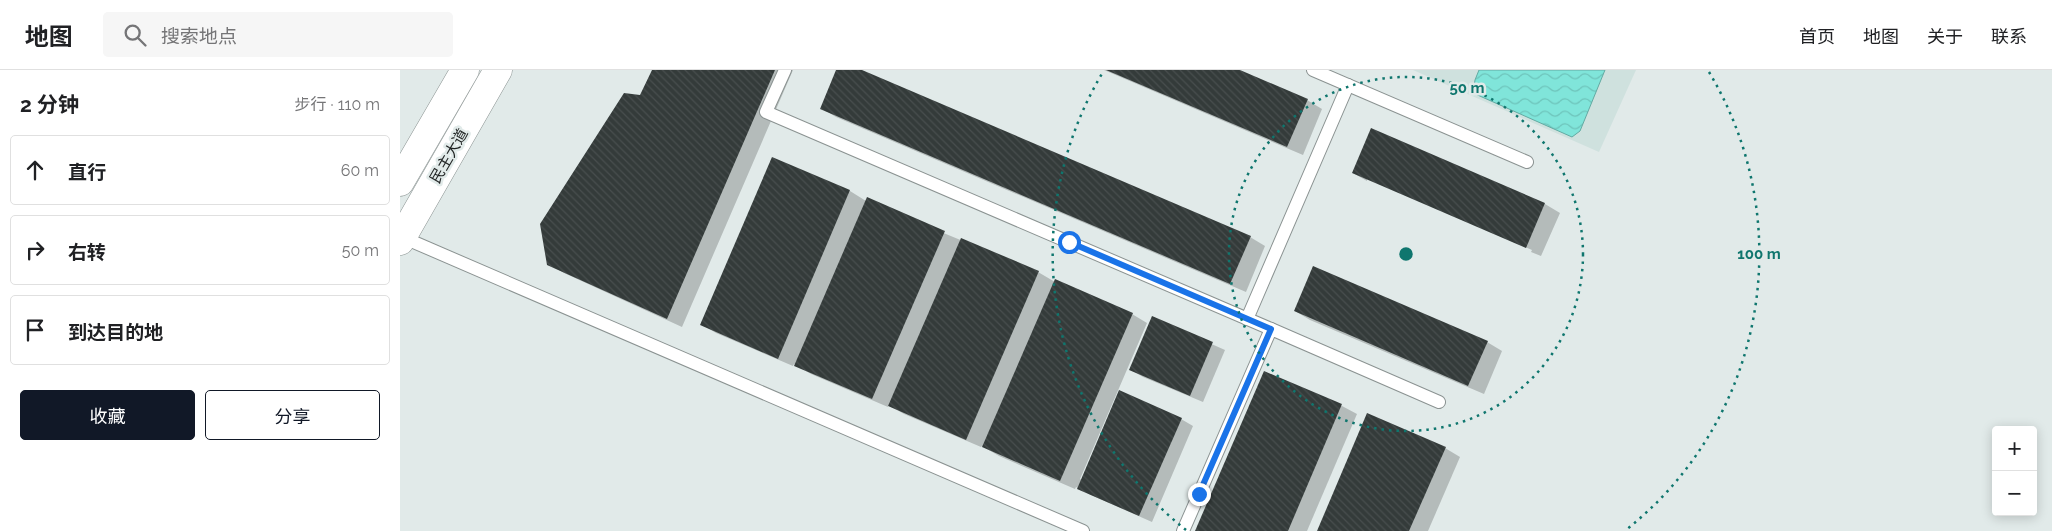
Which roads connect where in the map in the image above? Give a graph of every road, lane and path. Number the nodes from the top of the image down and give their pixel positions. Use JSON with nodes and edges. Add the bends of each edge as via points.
{"nodes":[{"id":1,"x":465,"y":70,"type":"edge"},
{"id":2,"x":498,"y":70,"type":"edge"},
{"id":3,"x":785,"y":70,"type":"edge"},
{"id":4,"x":1313,"y":70,"type":"edge"},
{"id":5,"x":1348,"y":85,"type":"junction"},
{"id":6,"x":1527,"y":162,"type":"dead end"},
{"id":7,"x":400,"y":182,"type":"edge"},
{"id":8,"x":401,"y":239,"type":"edge"},
{"id":9,"x":1247,"y":319,"type":"junction"},
{"id":10,"x":1271,"y":329,"type":"junction"},
{"id":11,"x":1439,"y":402,"type":"dead end"},
{"id":12,"x":1083,"y":531,"type":"edge"},
{"id":13,"x":1183,"y":531,"type":"edge"}],
"edges":[{"from":1,"to":7,"type":"main road","name":"民主大道"},
{"from":2,"to":8,"type":"main road","name":"民主大道"},
{"from":3,"to":9,"type":"lane","via":[[766,112]]},
{"from":4,"to":5,"type":"lane"},
{"from":5,"to":6,"type":"lane"},
{"from":5,"to":9,"type":"lane"},
{"from":8,"to":12,"type":"lane"},
{"from":9,"to":10,"type":"lane"},
{"from":10,"to":11,"type":"lane"},
{"from":10,"to":13,"type":"lane"}]}
